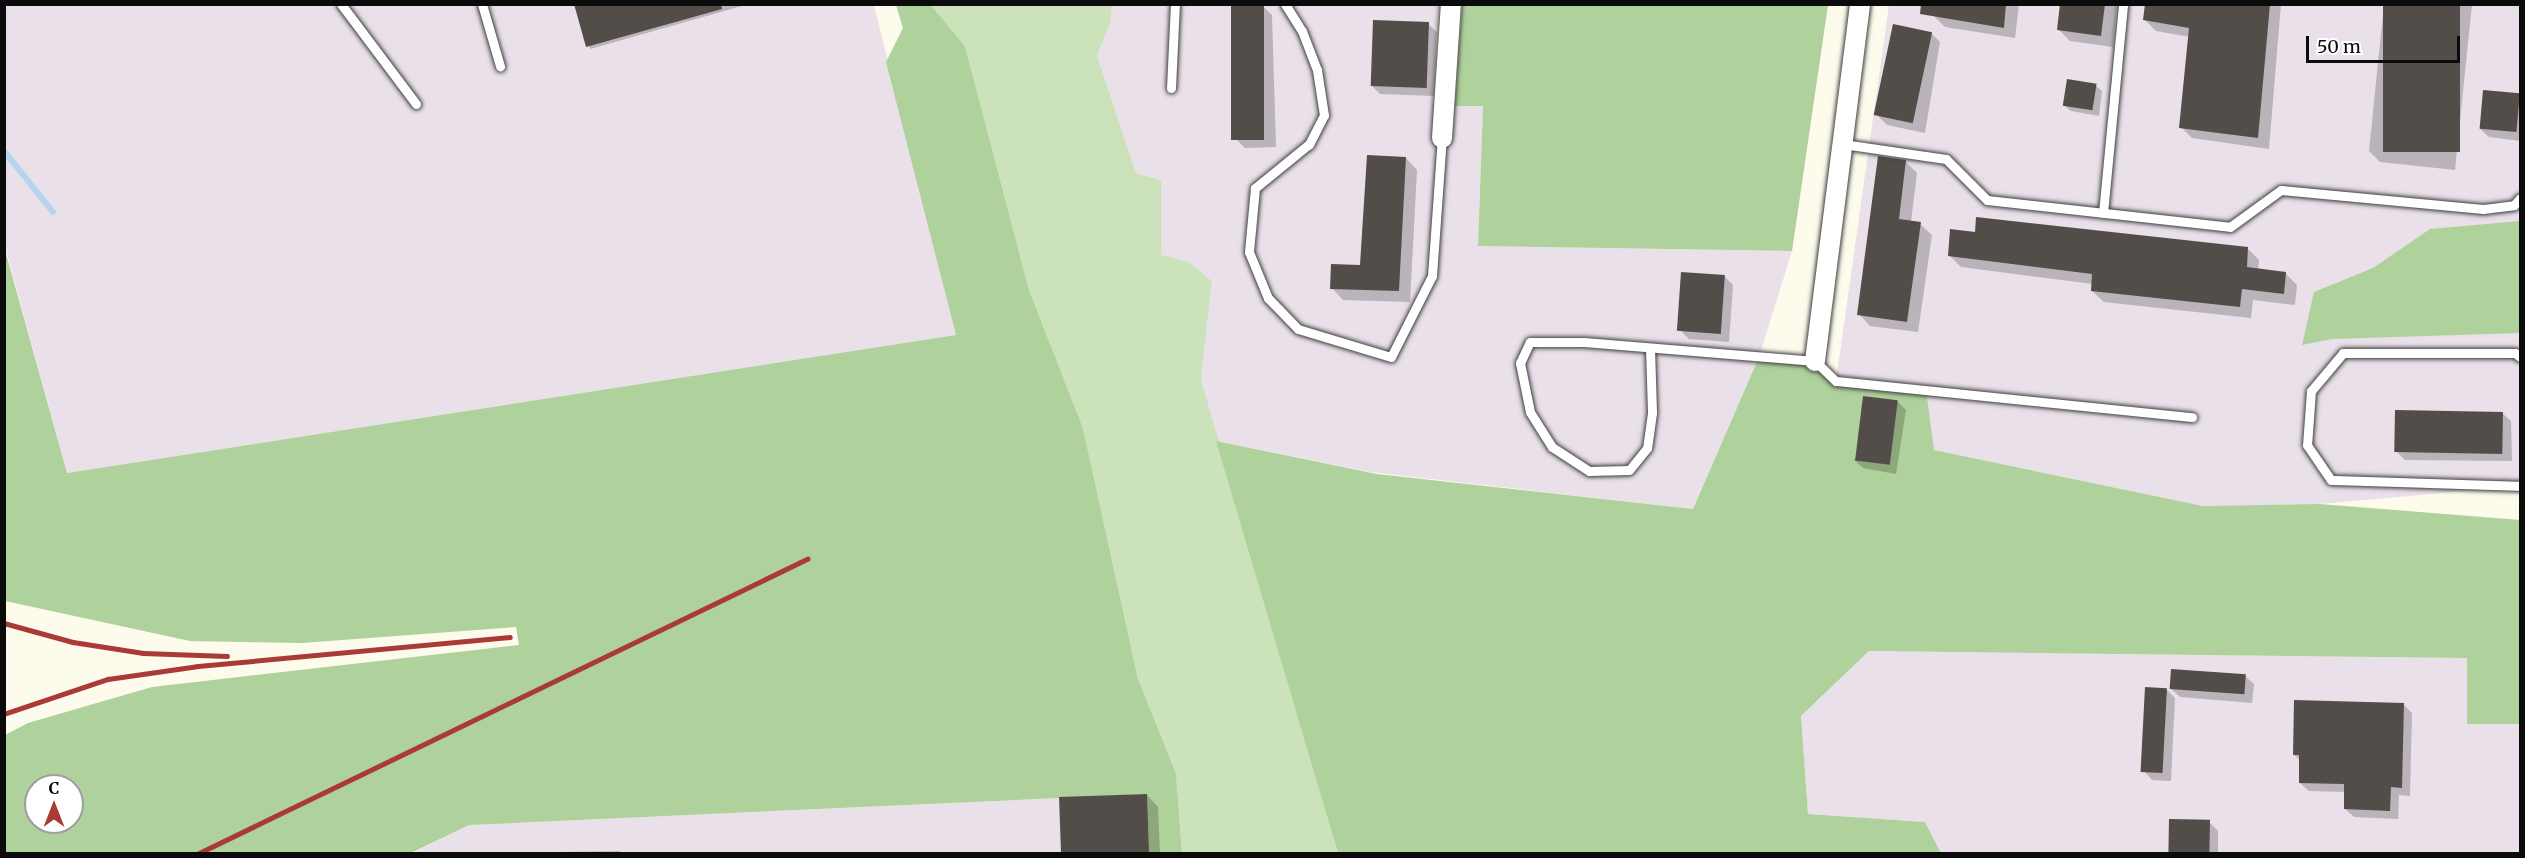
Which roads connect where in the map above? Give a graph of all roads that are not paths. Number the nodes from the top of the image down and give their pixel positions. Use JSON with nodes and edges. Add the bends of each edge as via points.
{"nodes":[{"id":1,"x":341,"y":4,"type":"edge"},
{"id":2,"x":482,"y":4,"type":"edge"},
{"id":3,"x":1175,"y":4,"type":"edge"},
{"id":4,"x":1285,"y":4,"type":"edge"},
{"id":5,"x":1451,"y":4,"type":"edge"},
{"id":6,"x":1860,"y":4,"type":"edge"},
{"id":7,"x":2123,"y":4,"type":"edge"},
{"id":8,"x":500,"y":66,"type":"dead end"},
{"id":9,"x":1171,"y":88,"type":"dead end"},
{"id":10,"x":416,"y":104,"type":"dead end"},
{"id":11,"x":1442,"y":138,"type":"joint"},
{"id":12,"x":1843,"y":144,"type":"junction"},
{"id":13,"x":2520,"y":198,"type":"edge"},
{"id":14,"x":2103,"y":213,"type":"junction"},
{"id":15,"x":1650,"y":348,"type":"junction"},
{"id":16,"x":2520,"y":357,"type":"edge"},
{"id":17,"x":1815,"y":361,"type":"junction"},
{"id":18,"x":2192,"y":417,"type":"dead end"},
{"id":19,"x":2520,"y":486,"type":"edge"}],
"edges":[{"from":1,"to":10,"type":"lane"},
{"from":2,"to":8,"type":"lane"},
{"from":3,"to":9,"type":"lane"},
{"from":4,"to":11,"type":"lane","via":[[1302,31],[1317,70],[1324,115],[1309,144],[1255,188],[1249,252],[1268,297],[1298,329],[1391,357],[1432,276]]},
{"from":5,"to":11,"type":"street"},
{"from":6,"to":12,"type":"street"},
{"from":7,"to":14,"type":"lane"},
{"from":12,"to":14,"type":"lane","via":[[1946,159],[1987,200]]},
{"from":12,"to":17,"type":"street"},
{"from":13,"to":14,"type":"lane","via":[[2514,205],[2482,209],[2281,190],[2230,227]]},
{"from":15,"to":15,"type":"lane","via":[[1652,413],[1647,448],[1629,470],[1589,471],[1552,447],[1528,403],[1520,363],[1530,342]]},
{"from":15,"to":17,"type":"lane"},
{"from":16,"to":19,"type":"lane","via":[[2515,353],[2343,353],[2311,391],[2307,445],[2331,480]]},
{"from":17,"to":18,"type":"lane","via":[[1836,381]]}]}
